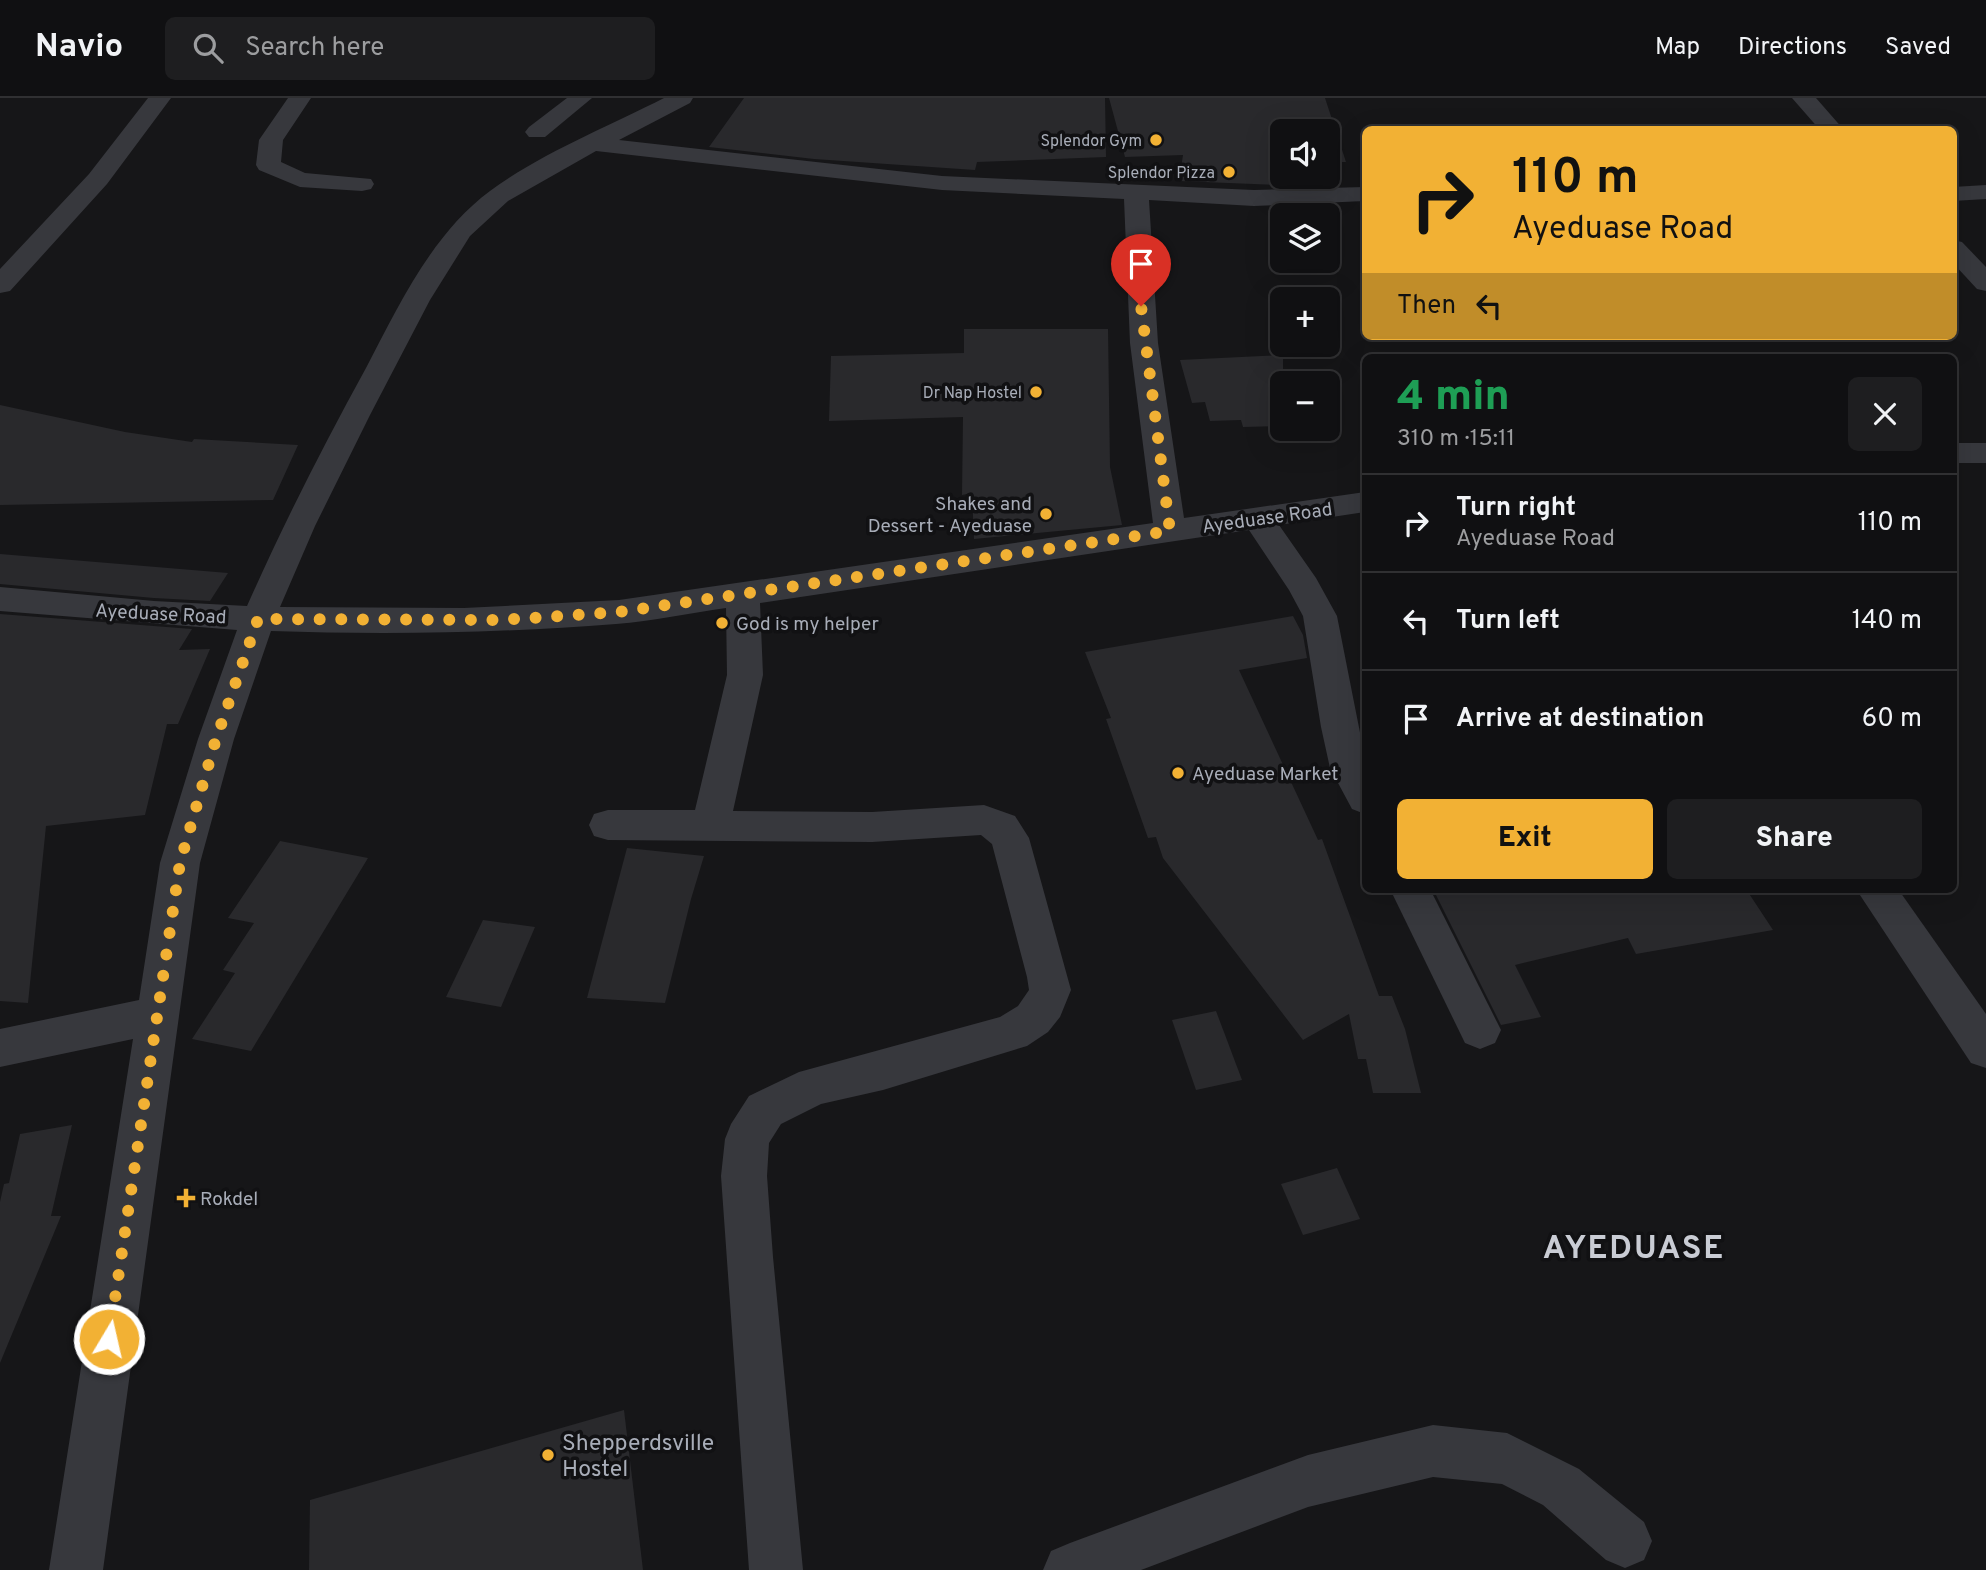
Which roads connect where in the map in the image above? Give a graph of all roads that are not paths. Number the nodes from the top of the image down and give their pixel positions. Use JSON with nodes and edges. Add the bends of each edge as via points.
{"nodes":[{"id":1,"x":160,"y":98,"type":"edge"},
{"id":2,"x":300,"y":98,"type":"edge"},
{"id":3,"x":581,"y":98,"type":"edge"},
{"id":4,"x":682,"y":98,"type":"edge"},
{"id":5,"x":1803,"y":98,"type":"edge"},
{"id":6,"x":1829,"y":126,"type":"edge"},
{"id":7,"x":537,"y":132,"type":"dead end"},
{"id":8,"x":594,"y":144,"type":"junction"},
{"id":9,"x":362,"y":184,"type":"dead end"},
{"id":10,"x":1986,"y":192,"type":"edge"},
{"id":11,"x":1136,"y":194,"type":"junction"},
{"id":12,"x":1362,"y":194,"type":"edge"},
{"id":13,"x":1957,"y":194,"type":"edge"},
{"id":14,"x":1957,"y":252,"type":"edge"},
{"id":15,"x":1986,"y":283,"type":"edge"},
{"id":16,"x":0,"y":285,"type":"edge"},
{"id":17,"x":1957,"y":453,"type":"edge"},
{"id":18,"x":1986,"y":453,"type":"edge"},
{"id":19,"x":1362,"y":503,"type":"edge"},
{"id":20,"x":1259,"y":520,"type":"junction"},
{"id":21,"x":1170,"y":531,"type":"junction"},
{"id":22,"x":743,"y":594,"type":"junction"},
{"id":23,"x":0,"y":599,"type":"edge"},
{"id":24,"x":258,"y":619,"type":"junction"},
{"id":25,"x":1362,"y":793,"type":"edge"},
{"id":26,"x":608,"y":825,"type":"dead end"},
{"id":27,"x":710,"y":826,"type":"junction"},
{"id":28,"x":1412,"y":893,"type":"edge"},
{"id":29,"x":1879,"y":893,"type":"edge"},
{"id":30,"x":157,"y":1015,"type":"junction"},
{"id":31,"x":1480,"y":1030,"type":"dead end"},
{"id":32,"x":0,"y":1048,"type":"edge"},
{"id":33,"x":1986,"y":1049,"type":"edge"},
{"id":34,"x":1625,"y":1541,"type":"dead end"},
{"id":35,"x":76,"y":1570,"type":"edge"},
{"id":36,"x":776,"y":1570,"type":"edge"},
{"id":37,"x":1070,"y":1570,"type":"edge"}],
"edges":[{"from":1,"to":16,"type":"street","via":[[98,179]]},
{"from":2,"to":9,"type":"street","via":[[271,140],[268,165],[300,180]]},
{"from":3,"to":7,"type":"street"},
{"from":4,"to":8,"type":"street"},
{"from":5,"to":6,"type":"street"},
{"from":8,"to":11,"type":"street","via":[[942,183]]},
{"from":8,"to":24,"type":"street","via":[[499,196],[460,231],[416,300],[355,415]]},
{"from":10,"to":13,"type":"street"},
{"from":11,"to":12,"type":"street","via":[[1254,198]]},
{"from":11,"to":21,"type":"street","via":[[1144,343]]},
{"from":14,"to":15,"type":"street"},
{"from":17,"to":18,"type":"street"},
{"from":19,"to":20,"type":"street","name":"Ayeduase Road"},
{"from":20,"to":21,"type":"street","name":"Ayeduase Road"},
{"from":20,"to":25,"type":"street","via":[[1320,616],[1339,727],[1349,768]]},
{"from":21,"to":22,"type":"street","name":"Ayeduase Road"},
{"from":22,"to":24,"type":"street","name":"Ayeduase Road","via":[[619,612],[501,620]]},
{"from":22,"to":27,"type":"street","via":[[745,675]]},
{"from":23,"to":24,"type":"street","name":"Ayeduase Road"},
{"from":24,"to":30,"type":"street","via":[[180,863]]},
{"from":26,"to":27,"type":"street"},
{"from":27,"to":36,"type":"street","via":[[872,827],[984,820],[996,825],[1010,838],[1050,990],[1034,1018],[1012,1033],[814,1086],[765,1110],[747,1139],[744,1176],[749,1257]]},
{"from":28,"to":31,"type":"street"},
{"from":29,"to":33,"type":"street"},
{"from":30,"to":32,"type":"street"},
{"from":30,"to":35,"type":"street"},
{"from":34,"to":37,"type":"street","via":[[1561,1487],[1507,1459],[1433,1451],[1308,1481]]}]}
